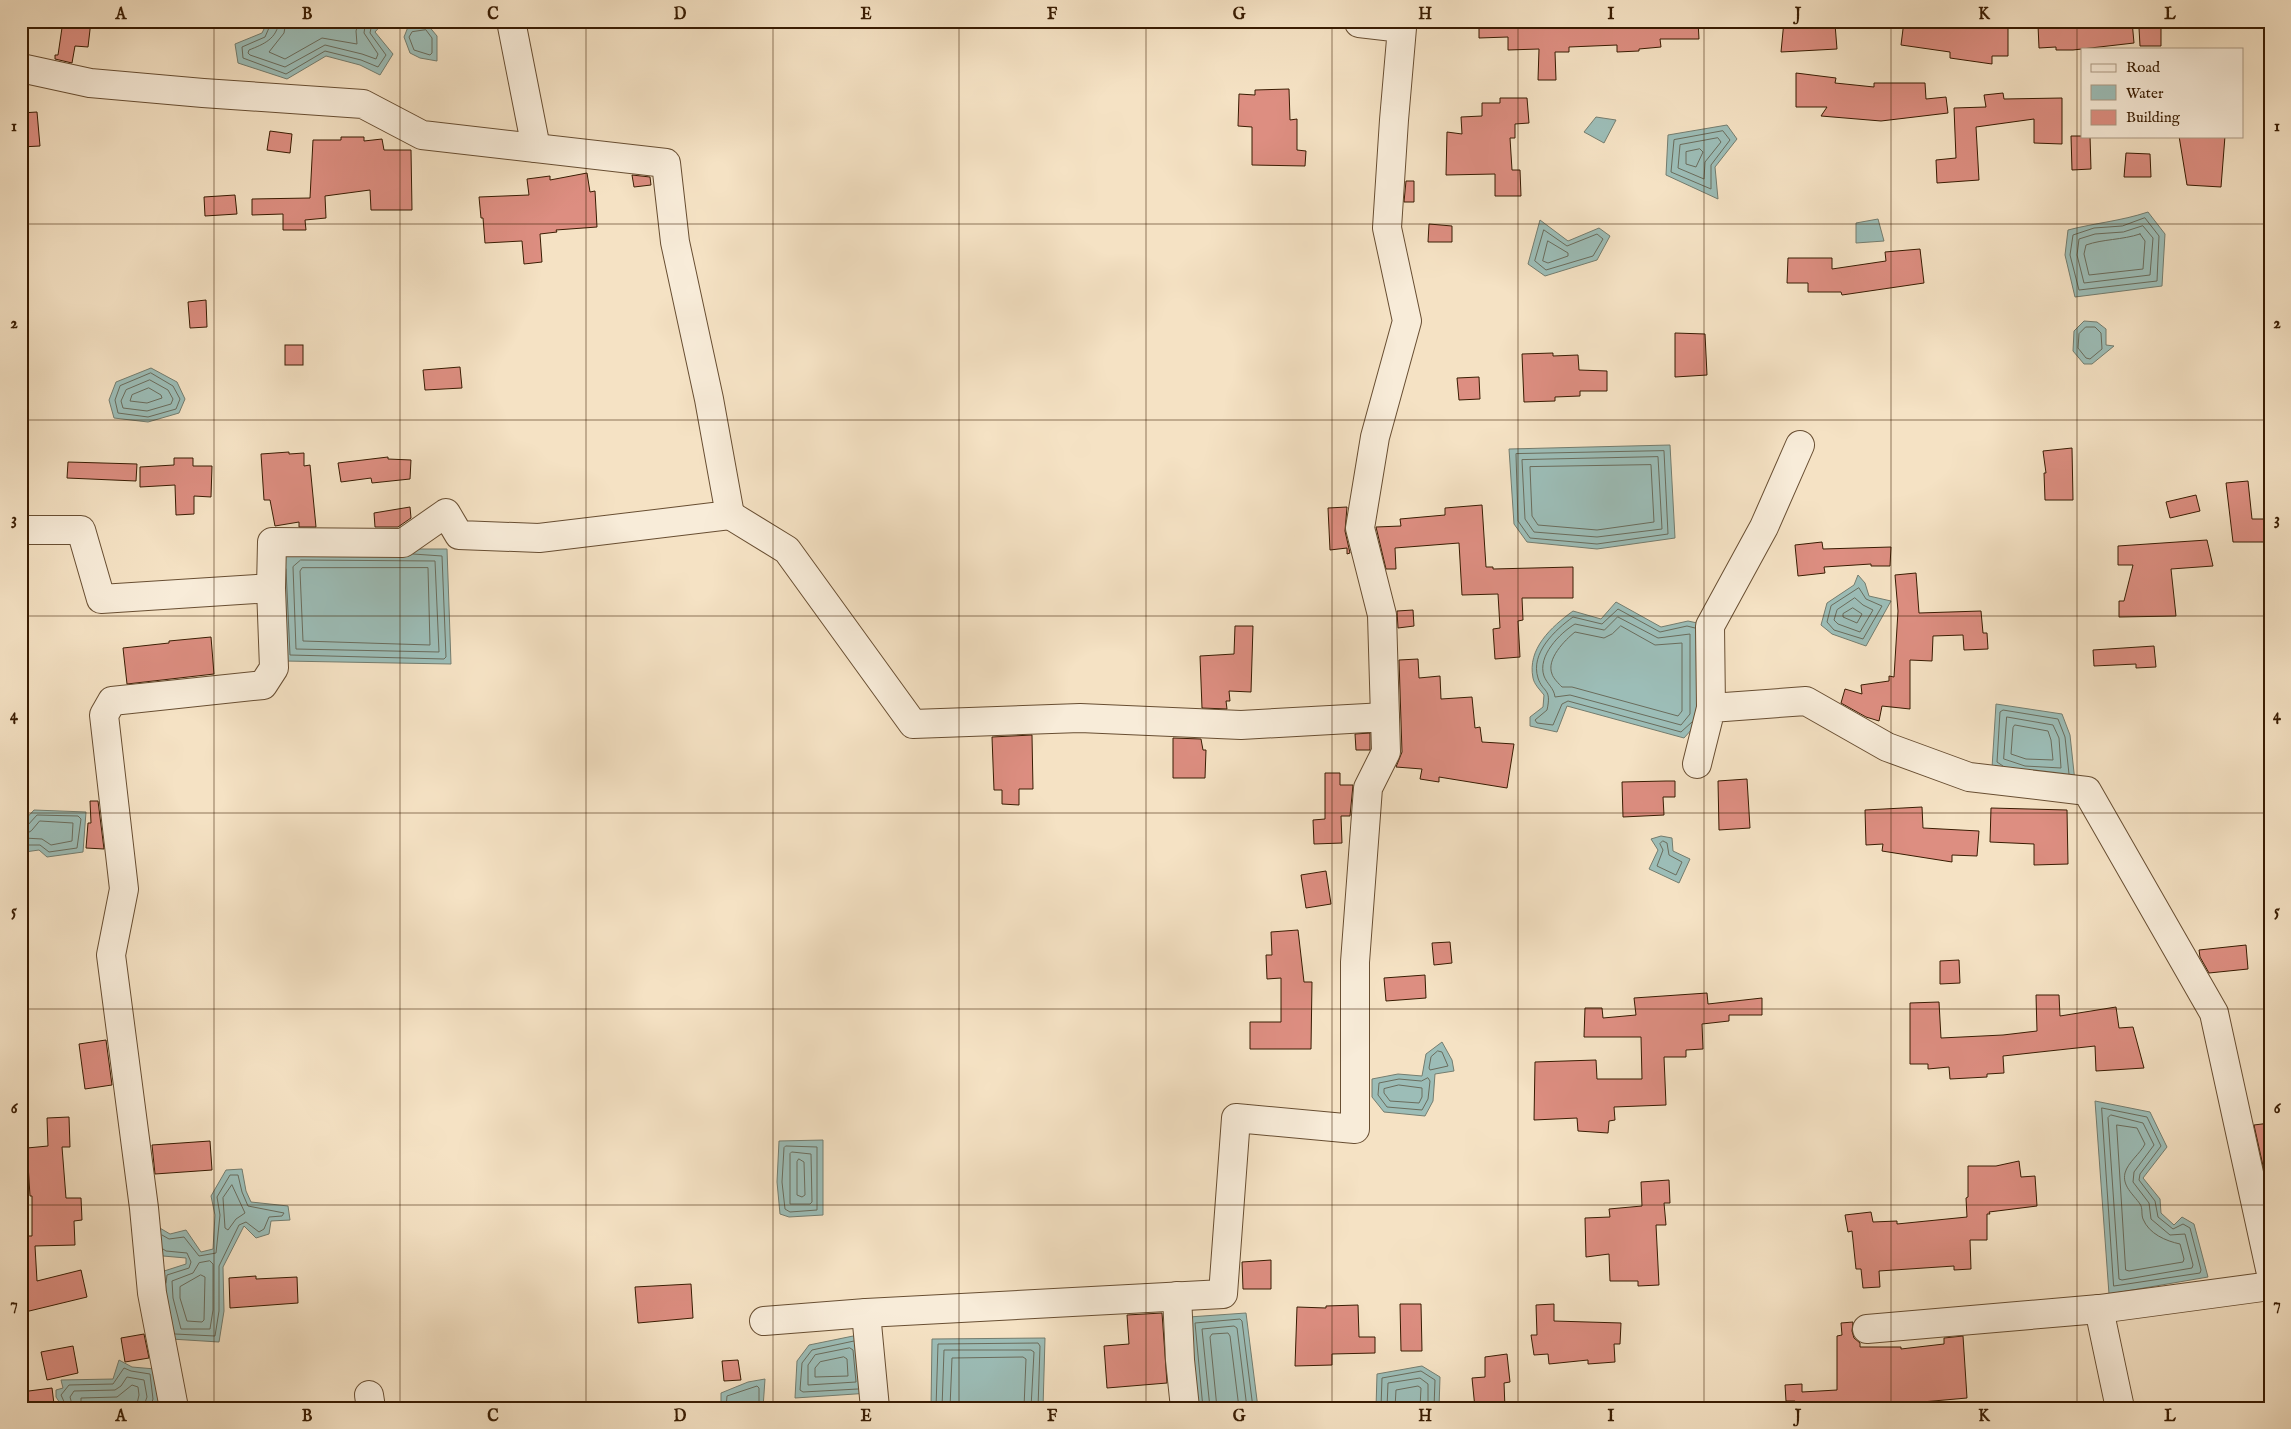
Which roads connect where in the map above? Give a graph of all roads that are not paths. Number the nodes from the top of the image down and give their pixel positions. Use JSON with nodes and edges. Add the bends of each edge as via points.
{"nodes":[{"id":1,"x":511,"y":21,"type":"edge"},
{"id":2,"x":1359,"y":21,"type":"edge"},
{"id":3,"x":21,"y":68,"type":"edge"},
{"id":4,"x":536,"y":148,"type":"junction"},
{"id":5,"x":1800,"y":445,"type":"dead end"},
{"id":6,"x":730,"y":515,"type":"junction"},
{"id":7,"x":21,"y":530,"type":"edge"},
{"id":8,"x":271,"y":588,"type":"junction"},
{"id":9,"x":1712,"y":708,"type":"junction"},
{"id":10,"x":1385,"y":717,"type":"junction"},
{"id":11,"x":1697,"y":764,"type":"dead end"},
{"id":12,"x":2270,"y":1269,"type":"edge"},
{"id":13,"x":2270,"y":1286,"type":"edge"},
{"id":14,"x":1177,"y":1296,"type":"junction"},
{"id":15,"x":2098,"y":1309,"type":"junction"},
{"id":16,"x":866,"y":1313,"type":"junction"},
{"id":17,"x":764,"y":1321,"type":"dead end"},
{"id":18,"x":174,"y":1408,"type":"edge"},
{"id":19,"x":875,"y":1408,"type":"edge"},
{"id":20,"x":1185,"y":1408,"type":"edge"},
{"id":21,"x":2120,"y":1408,"type":"edge"}],
"edges":[{"from":1,"to":4,"type":"street"},
{"from":2,"to":10,"type":"street","via":[[1402,28],[1387,228],[1406,320],[1375,437],[1360,528],[1382,615]]},
{"from":3,"to":4,"type":"street","via":[[90,83],[363,104],[422,135]]},
{"from":4,"to":6,"type":"street","via":[[666,164],[675,242],[710,399]]},
{"from":5,"to":9,"type":"street","via":[[1764,527],[1710,626]]},
{"from":6,"to":8,"type":"street","via":[[539,538],[459,535],[446,512],[403,543],[272,542]]},
{"from":6,"to":10,"type":"street","via":[[786,550],[913,724],[1080,718],[1241,725]]},
{"from":7,"to":8,"type":"street","via":[[81,530],[101,599]]},
{"from":8,"to":18,"type":"street","via":[[274,668],[263,685],[112,701],[104,715],[124,889],[110,955],[144,1208],[152,1293]]},
{"from":9,"to":11,"type":"street"},
{"from":9,"to":12,"type":"street","via":[[1806,701],[1887,747],[1969,777],[2087,791],[2214,1013]]},
{"from":10,"to":14,"type":"street","via":[[1386,752],[1368,788],[1355,962],[1355,1129],[1236,1118],[1223,1294]]},
{"from":13,"to":15,"type":"street"},
{"from":14,"to":16,"type":"street"},
{"from":14,"to":20,"type":"street"},
{"from":15,"to":15,"type":"street","via":[[2079,1310],[1867,1329],[1984,1319]]},
{"from":15,"to":21,"type":"street"},
{"from":16,"to":17,"type":"street"},
{"from":16,"to":19,"type":"street"}]}
